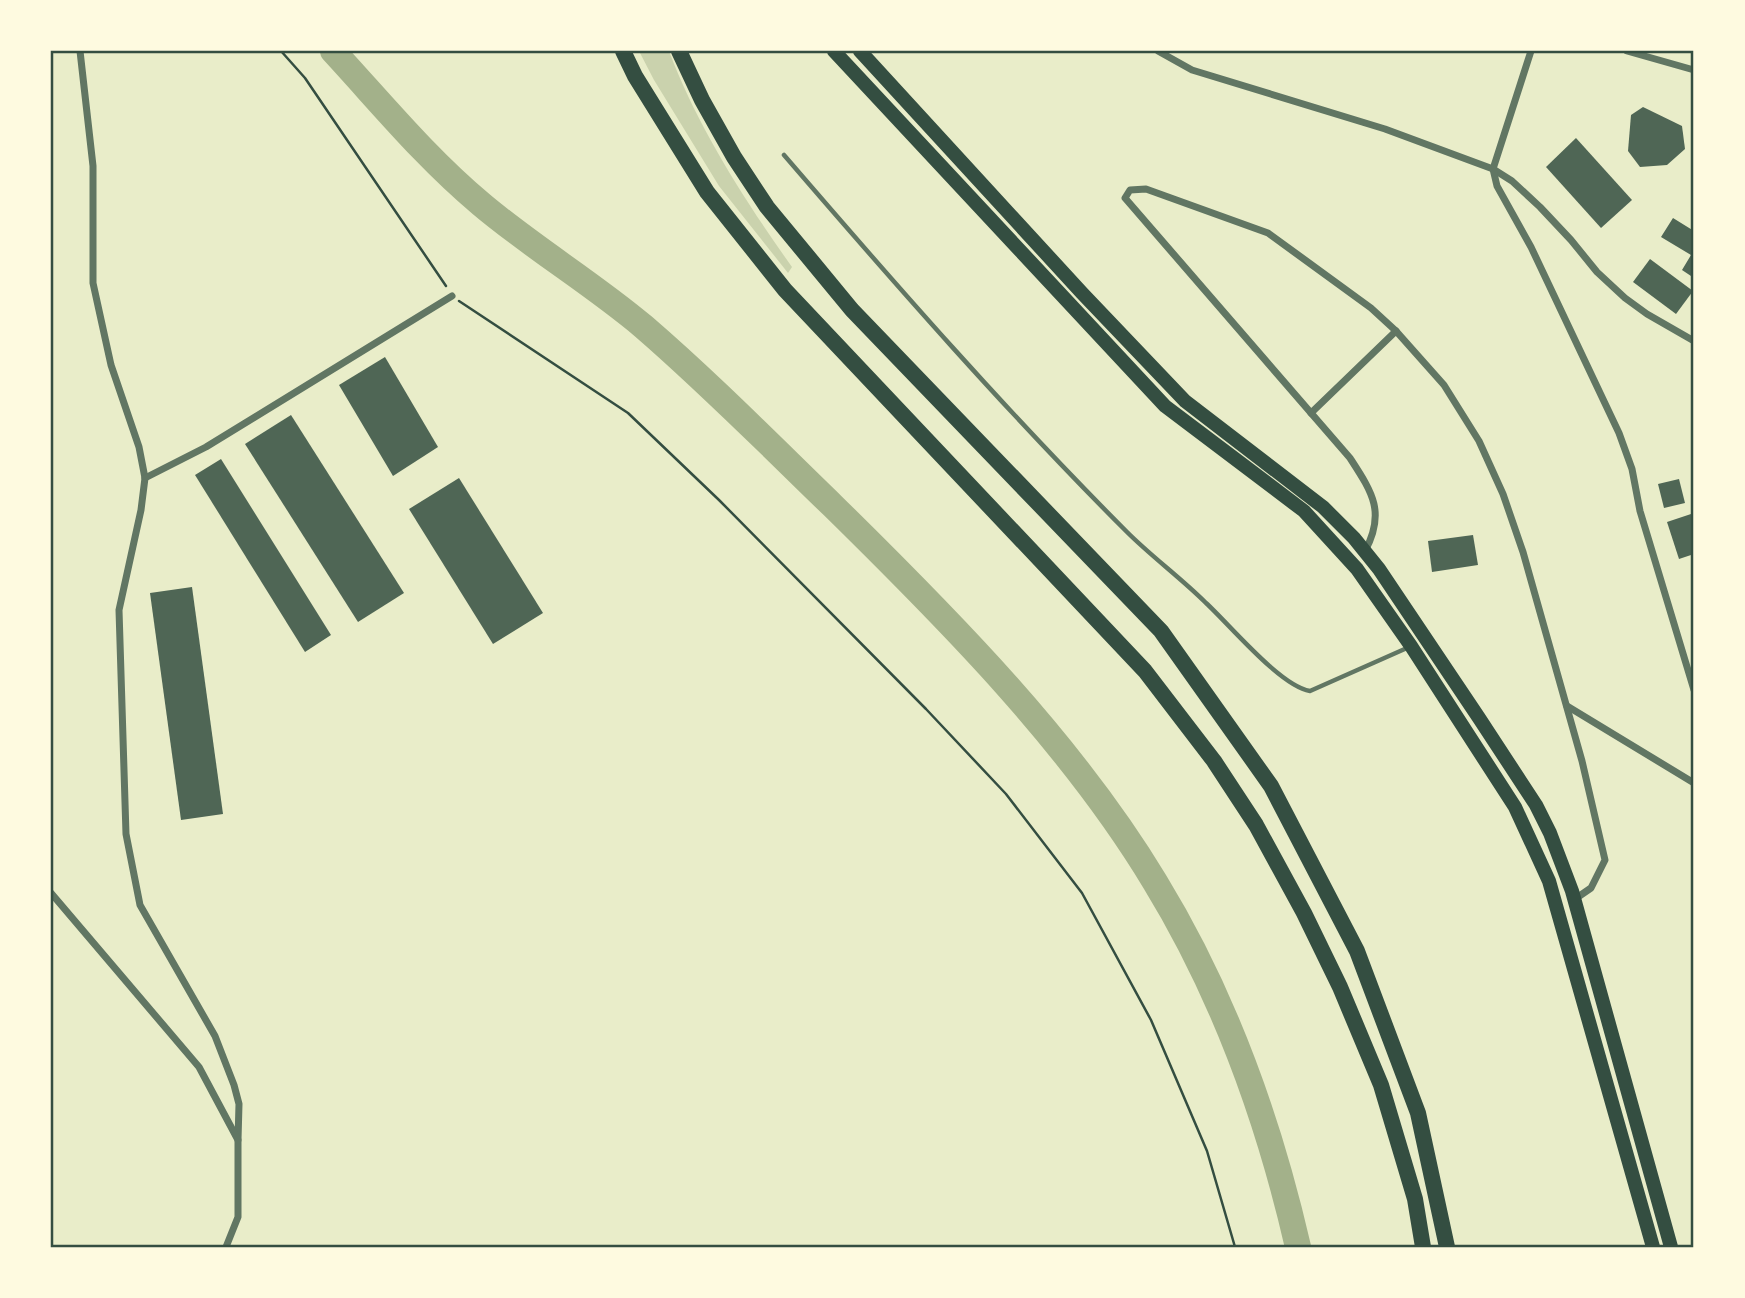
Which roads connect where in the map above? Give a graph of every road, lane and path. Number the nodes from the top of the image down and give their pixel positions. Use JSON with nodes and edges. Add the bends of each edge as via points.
{"nodes":[{"id":1,"x":80,"y":51,"type":"edge"},
{"id":2,"x":281,"y":51,"type":"edge"},
{"id":3,"x":623,"y":51,"type":"edge"},
{"id":4,"x":679,"y":51,"type":"edge"},
{"id":5,"x":834,"y":51,"type":"edge"},
{"id":6,"x":860,"y":51,"type":"edge"},
{"id":7,"x":1158,"y":51,"type":"edge"},
{"id":8,"x":1531,"y":51,"type":"edge"},
{"id":9,"x":1627,"y":51,"type":"edge"},
{"id":10,"x":1694,"y":70,"type":"edge"},
{"id":11,"x":784,"y":155,"type":"dead end"},
{"id":12,"x":1493,"y":169,"type":"junction"},
{"id":13,"x":453,"y":296,"type":"junction"},
{"id":14,"x":1396,"y":331,"type":"junction"},
{"id":15,"x":1694,"y":341,"type":"edge"},
{"id":16,"x":1311,"y":413,"type":"junction"},
{"id":17,"x":145,"y":478,"type":"junction"},
{"id":18,"x":1365,"y":551,"type":"junction"},
{"id":19,"x":1411,"y":646,"type":"junction"},
{"id":20,"x":1694,"y":690,"type":"edge"},
{"id":21,"x":1567,"y":705,"type":"junction"},
{"id":22,"x":1694,"y":783,"type":"edge"},
{"id":23,"x":51,"y":893,"type":"edge"},
{"id":24,"x":1574,"y":900,"type":"junction"},
{"id":25,"x":1556,"y":905,"type":"junction"},
{"id":26,"x":238,"y":1140,"type":"junction"},
{"id":27,"x":226,"y":1247,"type":"edge"},
{"id":28,"x":1235,"y":1247,"type":"edge"},
{"id":29,"x":1423,"y":1247,"type":"edge"},
{"id":30,"x":1447,"y":1247,"type":"edge"},
{"id":31,"x":1653,"y":1247,"type":"edge"},
{"id":32,"x":1671,"y":1247,"type":"edge"}],
"edges":[{"from":1,"to":17,"type":"street","via":[[93,166],[93,283],[111,365]]},
{"from":2,"to":13,"type":"path","via":[[305,78]]},
{"from":3,"to":29,"type":"highway","via":[[708,192],[785,290],[1146,671],[1214,761],[1256,825],[1345,999],[1381,1085],[1415,1199]]},
{"from":4,"to":30,"type":"highway","via":[[734,157],[767,207],[852,310],[1161,631],[1270,786],[1357,951],[1418,1113]]},
{"from":5,"to":19,"type":"main road","via":[[1165,406],[1304,511],[1357,569]]},
{"from":6,"to":18,"type":"main road","via":[[1185,401],[1323,507]]},
{"from":7,"to":12,"type":"street","via":[[1192,71],[1385,129]]},
{"from":8,"to":12,"type":"street"},
{"from":9,"to":10,"type":"street"},
{"from":11,"to":19,"type":"lane","via":[[898,288],[1128,534],[1298,688],[1310,691]]},
{"from":12,"to":15,"type":"street","via":[[1540,207],[1625,298]]},
{"from":12,"to":20,"type":"street","via":[[1497,186],[1619,433]]},
{"from":13,"to":17,"type":"street","via":[[206,447]]},
{"from":13,"to":28,"type":"path","via":[[628,413],[1006,794],[1082,893],[1151,1020],[1207,1151]]},
{"from":14,"to":16,"type":"street"},
{"from":14,"to":16,"type":"street","via":[[1371,307],[1268,233],[1146,189],[1130,190],[1125,198]]},
{"from":14,"to":21,"type":"street","via":[[1444,385],[1479,441],[1523,552]]},
{"from":16,"to":18,"type":"street","via":[[1369,487],[1377,512],[1375,533]]},
{"from":17,"to":26,"type":"street","via":[[119,610],[126,834],[140,905],[215,1036],[234,1085],[239,1104]]},
{"from":18,"to":24,"type":"main road","via":[[1536,805]]},
{"from":19,"to":25,"type":"main road","via":[[1516,807]]},
{"from":21,"to":22,"type":"street"},
{"from":21,"to":24,"type":"street","via":[[1605,860],[1591,888]]},
{"from":23,"to":26,"type":"street","via":[[199,1067]]},
{"from":24,"to":25,"type":"main road"},
{"from":24,"to":32,"type":"main road"},
{"from":25,"to":31,"type":"main road"},
{"from":26,"to":27,"type":"street","via":[[238,1217]]}]}
